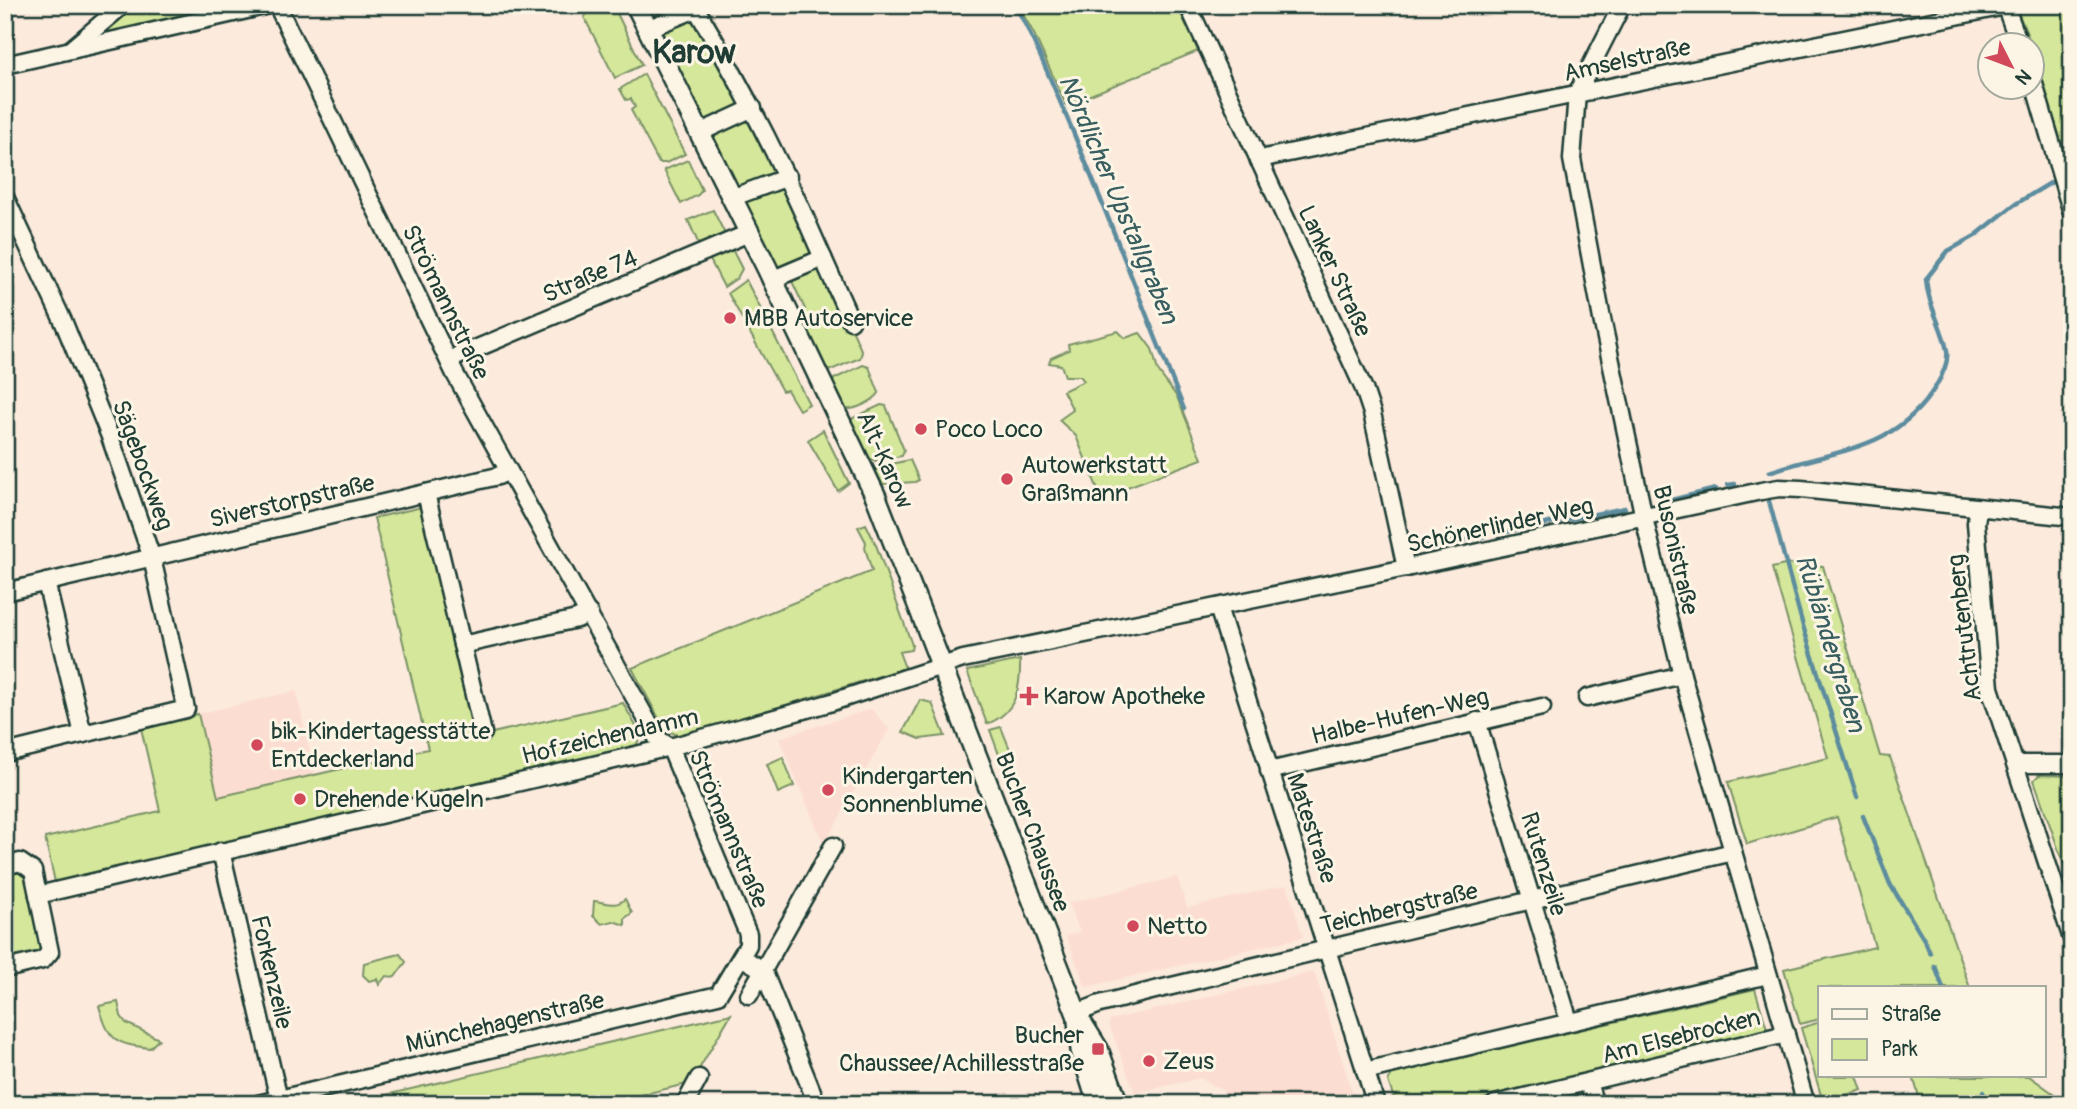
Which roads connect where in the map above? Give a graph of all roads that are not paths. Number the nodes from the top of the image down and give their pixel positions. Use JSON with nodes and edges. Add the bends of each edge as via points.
{"nodes":[{"id":1,"x":122,"y":5,"type":"edge"},
{"id":2,"x":269,"y":5,"type":"edge"},
{"id":3,"x":277,"y":5,"type":"edge"},
{"id":4,"x":636,"y":5,"type":"edge"},
{"id":5,"x":1188,"y":5,"type":"edge"},
{"id":6,"x":1622,"y":5,"type":"edge"},
{"id":7,"x":2005,"y":5,"type":"edge"},
{"id":8,"x":695,"y":7,"type":"edge"},
{"id":9,"x":648,"y":29,"type":"junction"},
{"id":10,"x":2015,"y":32,"type":"edge"},
{"id":11,"x":69,"y":51,"type":"junction"},
{"id":12,"x":5,"y":65,"type":"edge"},
{"id":13,"x":1577,"y":93,"type":"junction"},
{"id":14,"x":2039,"y":102,"type":"edge"},
{"id":15,"x":753,"y":108,"type":"junction"},
{"id":16,"x":699,"y":133,"type":"junction"},
{"id":17,"x":1259,"y":161,"type":"junction"},
{"id":18,"x":788,"y":177,"type":"junction"},
{"id":19,"x":5,"y":197,"type":"edge"},
{"id":20,"x":731,"y":198,"type":"junction"},
{"id":21,"x":2072,"y":212,"type":"edge"},
{"id":22,"x":749,"y":233,"type":"junction"},
{"id":23,"x":823,"y":258,"type":"junction"},
{"id":24,"x":771,"y":280,"type":"junction"},
{"id":25,"x":851,"y":321,"type":"dead end"},
{"id":26,"x":449,"y":360,"type":"junction"},
{"id":27,"x":508,"y":471,"type":"junction"},
{"id":28,"x":426,"y":493,"type":"junction"},
{"id":29,"x":1978,"y":509,"type":"junction"},
{"id":30,"x":2072,"y":517,"type":"edge"},
{"id":31,"x":1644,"y":518,"type":"junction"},
{"id":32,"x":152,"y":558,"type":"junction"},
{"id":33,"x":1406,"y":568,"type":"junction"},
{"id":34,"x":46,"y":582,"type":"junction"},
{"id":35,"x":5,"y":592,"type":"edge"},
{"id":36,"x":1218,"y":607,"type":"junction"},
{"id":37,"x":589,"y":613,"type":"junction"},
{"id":38,"x":462,"y":645,"type":"junction"},
{"id":39,"x":942,"y":665,"type":"junction"},
{"id":40,"x":1682,"y":676,"type":"junction"},
{"id":41,"x":1587,"y":698,"type":"dead end"},
{"id":42,"x":1542,"y":707,"type":"dead end"},
{"id":43,"x":1477,"y":721,"type":"junction"},
{"id":44,"x":483,"y":733,"type":"dead end"},
{"id":45,"x":83,"y":734,"type":"junction"},
{"id":46,"x":670,"y":747,"type":"junction"},
{"id":47,"x":5,"y":753,"type":"edge"},
{"id":48,"x":2015,"y":764,"type":"junction"},
{"id":49,"x":2072,"y":764,"type":"edge"},
{"id":50,"x":1269,"y":771,"type":"junction"},
{"id":51,"x":833,"y":846,"type":"dead end"},
{"id":52,"x":220,"y":851,"type":"junction"},
{"id":53,"x":1733,"y":852,"type":"junction"},
{"id":54,"x":5,"y":866,"type":"edge"},
{"id":55,"x":38,"y":895,"type":"junction"},
{"id":56,"x":1531,"y":900,"type":"junction"},
{"id":57,"x":2072,"y":939,"type":"edge"},
{"id":58,"x":1328,"y":949,"type":"junction"},
{"id":59,"x":741,"y":957,"type":"junction"},
{"id":60,"x":5,"y":969,"type":"edge"},
{"id":61,"x":763,"y":970,"type":"junction"},
{"id":62,"x":1768,"y":975,"type":"junction"},
{"id":63,"x":749,"y":995,"type":"dead end"},
{"id":64,"x":1078,"y":1015,"type":"junction"},
{"id":65,"x":1569,"y":1021,"type":"junction"},
{"id":66,"x":1786,"y":1034,"type":"junction"},
{"id":67,"x":1365,"y":1071,"type":"junction"},
{"id":68,"x":699,"y":1078,"type":"dead end"},
{"id":69,"x":1588,"y":1083,"type":"junction"},
{"id":70,"x":279,"y":1101,"type":"edge"},
{"id":71,"x":258,"y":1104,"type":"edge"},
{"id":72,"x":685,"y":1104,"type":"edge"},
{"id":73,"x":817,"y":1104,"type":"edge"},
{"id":74,"x":1098,"y":1104,"type":"edge"},
{"id":75,"x":1118,"y":1104,"type":"edge"},
{"id":76,"x":1376,"y":1104,"type":"edge"},
{"id":77,"x":1494,"y":1104,"type":"edge"},
{"id":78,"x":1595,"y":1104,"type":"edge"},
{"id":79,"x":1807,"y":1104,"type":"edge"}],
"edges":[{"from":1,"to":11,"type":"street"},
{"from":2,"to":11,"type":"street"},
{"from":3,"to":26,"type":"street","name":"Strömannstraße"},
{"from":4,"to":9,"type":"main road","name":"Alt-Karow"},
{"from":5,"to":17,"type":"street","name":"Lanker Straße"},
{"from":6,"to":13,"type":"street","name":"Busonistraße"},
{"from":7,"to":10,"type":"street"},
{"from":7,"to":13,"type":"street","name":"Amselstraße"},
{"from":8,"to":9,"type":"street"},
{"from":8,"to":15,"type":"street"},
{"from":9,"to":16,"type":"main road","name":"Alt-Karow"},
{"from":11,"to":12,"type":"street"},
{"from":13,"to":17,"type":"street","name":"Amselstraße"},
{"from":13,"to":31,"type":"street","name":"Busonistraße","via":[[1572,159]]},
{"from":14,"to":21,"type":"street"},
{"from":15,"to":16,"type":"street"},
{"from":15,"to":18,"type":"street"},
{"from":16,"to":20,"type":"main road","name":"Alt-Karow"},
{"from":17,"to":33,"type":"street","name":"Lanker Straße","via":[[1364,389]]},
{"from":18,"to":20,"type":"street"},
{"from":18,"to":23,"type":"street"},
{"from":19,"to":32,"type":"street","name":"Sägebockweg","via":[[110,434]]},
{"from":20,"to":22,"type":"main road","name":"Alt-Karow"},
{"from":22,"to":24,"type":"main road","name":"Alt-Karow"},
{"from":22,"to":26,"type":"street","name":"Straße 74"},
{"from":23,"to":24,"type":"street"},
{"from":23,"to":25,"type":"street"},
{"from":24,"to":39,"type":"main road","name":"Alt-Karow","via":[[876,496]]},
{"from":26,"to":27,"type":"street","name":"Strömannstraße"},
{"from":27,"to":28,"type":"street","name":"Siverstorpstraße"},
{"from":27,"to":37,"type":"street","name":"Strömannstraße"},
{"from":28,"to":32,"type":"street","name":"Siverstorpstraße"},
{"from":28,"to":38,"type":"street"},
{"from":29,"to":30,"type":"street","name":"Schönerlinder Weg"},
{"from":29,"to":31,"type":"street","name":"Schönerlinder Weg","via":[[1779,488]]},
{"from":29,"to":48,"type":"street","name":"Achtrutenberg","via":[[1990,688]]},
{"from":31,"to":33,"type":"street","name":"Schönerlinder Weg"},
{"from":31,"to":40,"type":"street","name":"Busonistraße"},
{"from":32,"to":34,"type":"street","name":"Siverstorpstraße"},
{"from":32,"to":45,"type":"street","name":"Sägebockweg","via":[[187,709]]},
{"from":33,"to":36,"type":"street","name":"Schönerlinder Weg"},
{"from":34,"to":35,"type":"street","name":"Siverstorpstraße"},
{"from":34,"to":45,"type":"street"},
{"from":36,"to":39,"type":"street","name":"Schönerlinder Weg"},
{"from":36,"to":50,"type":"street","name":"Matestraße"},
{"from":37,"to":38,"type":"street"},
{"from":37,"to":46,"type":"street","name":"Strömannstraße","via":[[657,738]]},
{"from":38,"to":44,"type":"street"},
{"from":39,"to":46,"type":"street","name":"Hofzeichendamm","via":[[829,703]]},
{"from":39,"to":64,"type":"main road","name":"Bucher Chaussee"},
{"from":40,"to":41,"type":"street"},
{"from":40,"to":53,"type":"street","name":"Busonistraße"},
{"from":42,"to":43,"type":"street","name":"Halbe-Hufen-Weg"},
{"from":43,"to":50,"type":"street","name":"Halbe-Hufen-Weg"},
{"from":43,"to":56,"type":"street","name":"Rutenzeile"},
{"from":45,"to":47,"type":"street"},
{"from":46,"to":52,"type":"street","name":"Hofzeichendamm"},
{"from":46,"to":59,"type":"street","name":"Strömannstraße","via":[[748,934]]},
{"from":48,"to":49,"type":"street"},
{"from":48,"to":57,"type":"street","name":"Achtrutenberg"},
{"from":50,"to":58,"type":"street","name":"Matestraße"},
{"from":51,"to":61,"type":"street"},
{"from":52,"to":55,"type":"street","name":"Hofzeichendamm"},
{"from":52,"to":70,"type":"street","name":"Forkenzeile"},
{"from":53,"to":56,"type":"street","name":"Teichbergstraße"},
{"from":53,"to":62,"type":"street","name":"Busonistraße"},
{"from":54,"to":55,"type":"street","via":[[19,862],[33,871]]},
{"from":55,"to":60,"type":"street","via":[[50,952],[43,960]]},
{"from":56,"to":58,"type":"street","name":"Teichbergstraße"},
{"from":56,"to":65,"type":"street","name":"Rutenzeile"},
{"from":58,"to":64,"type":"street","name":"Teichbergstraße","via":[[1100,1004]]},
{"from":58,"to":67,"type":"street","name":"Matestraße"},
{"from":59,"to":61,"type":"street"},
{"from":59,"to":70,"type":"street","name":"Münchehagenstraße","via":[[718,995]]},
{"from":61,"to":63,"type":"street"},
{"from":61,"to":73,"type":"street"},
{"from":62,"to":65,"type":"street"},
{"from":62,"to":66,"type":"street","name":"Busonistraße"},
{"from":64,"to":74,"type":"main road","name":"Bucher Chaussee","via":[[1081,1049]]},
{"from":64,"to":75,"type":"main road","name":"Bucher Chaussee"},
{"from":65,"to":67,"type":"street"},
{"from":66,"to":69,"type":"street","name":"Am Elsebrocken"},
{"from":66,"to":79,"type":"street","name":"Busonistraße"},
{"from":67,"to":76,"type":"street","name":"Matestraße"},
{"from":68,"to":72,"type":"street"},
{"from":69,"to":77,"type":"street","name":"Am Elsebrocken"},
{"from":69,"to":78,"type":"street","name":"Am Elsebrocken"},
{"from":70,"to":71,"type":"street","name":"Münchehagenstraße"}]}
